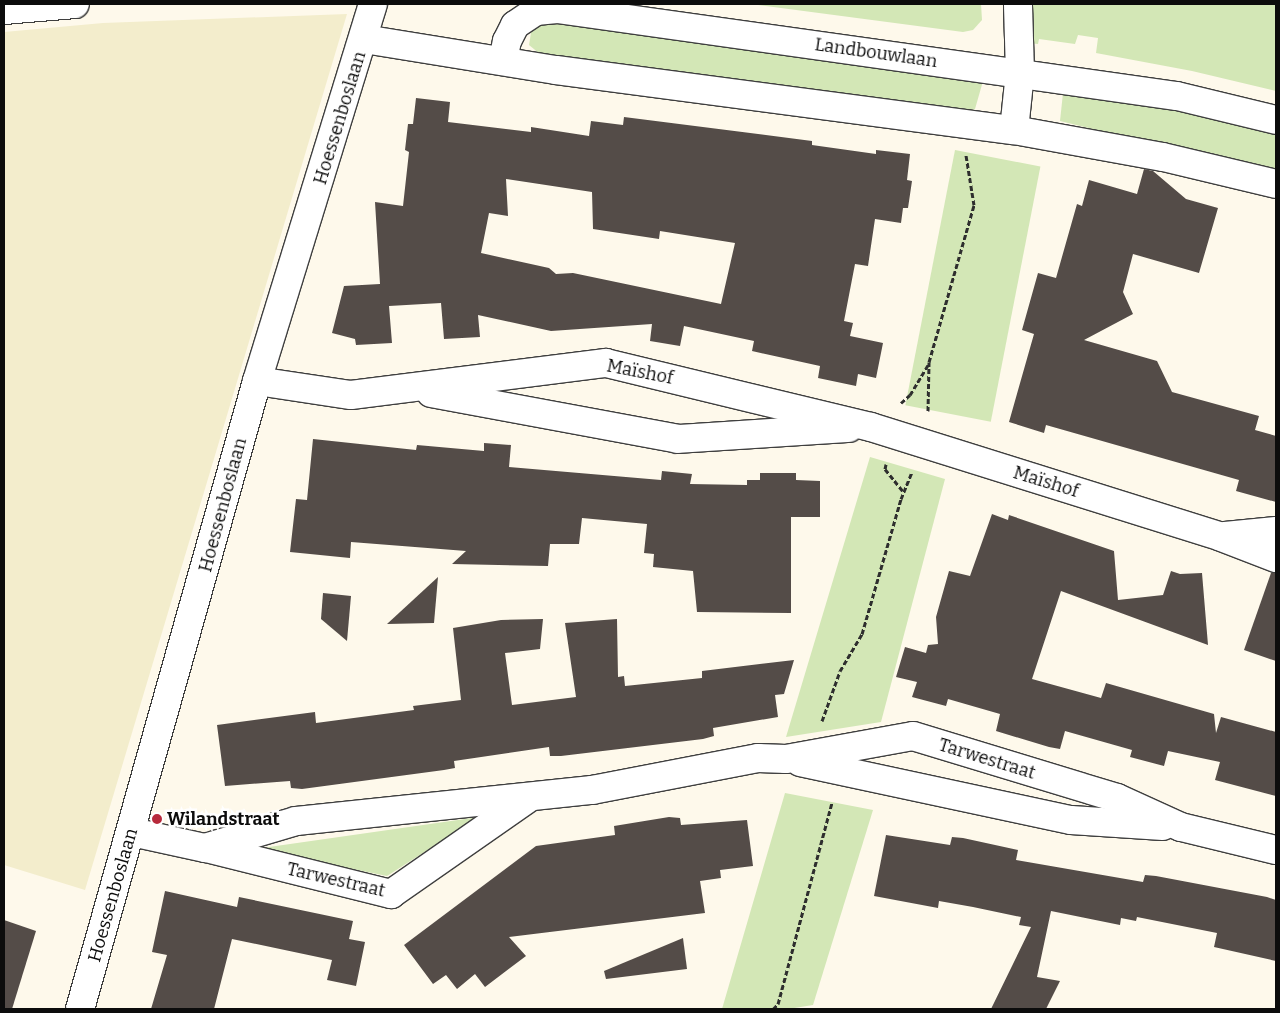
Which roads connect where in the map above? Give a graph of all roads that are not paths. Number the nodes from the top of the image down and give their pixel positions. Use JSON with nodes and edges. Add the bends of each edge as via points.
{"nodes":[{"id":1,"x":76,"y":4,"type":"edge"},
{"id":2,"x":373,"y":4,"type":"edge"},
{"id":3,"x":1018,"y":4,"type":"edge"},
{"id":4,"x":4,"y":10,"type":"edge"},
{"id":5,"x":364,"y":39,"type":"junction"},
{"id":6,"x":503,"y":61,"type":"junction"},
{"id":7,"x":1020,"y":73,"type":"junction"},
{"id":8,"x":1276,"y":120,"type":"edge"},
{"id":9,"x":1014,"y":130,"type":"junction"},
{"id":10,"x":1276,"y":184,"type":"edge"},
{"id":11,"x":257,"y":381,"type":"junction"},
{"id":12,"x":405,"y":388,"type":"junction"},
{"id":13,"x":871,"y":427,"type":"junction"},
{"id":14,"x":1276,"y":531,"type":"edge"},
{"id":15,"x":1221,"y":537,"type":"junction"},
{"id":16,"x":1276,"y":558,"type":"edge"},
{"id":17,"x":831,"y":762,"type":"junction"},
{"id":18,"x":529,"y":798,"type":"junction"},
{"id":19,"x":1181,"y":827,"type":"junction"},
{"id":20,"x":132,"y":832,"type":"junction"},
{"id":21,"x":205,"y":848,"type":"junction"},
{"id":22,"x":1276,"y":850,"type":"edge"},
{"id":23,"x":80,"y":1009,"type":"edge"}],
"edges":[{"from":1,"to":4,"type":"street"},
{"from":2,"to":5,"type":"street","name":"Hoessenboslaan"},
{"from":3,"to":7,"type":"street"},
{"from":5,"to":6,"type":"street"},
{"from":5,"to":11,"type":"street","name":"Hoessenboslaan"},
{"from":6,"to":7,"type":"street","name":"Landbouwlaan","via":[[507,41],[515,25],[536,11],[557,9]]},
{"from":6,"to":9,"type":"street"},
{"from":7,"to":8,"type":"street","name":"Landbouwlaan","via":[[1177,96]]},
{"from":7,"to":9,"type":"street"},
{"from":9,"to":10,"type":"street","via":[[1163,157]]},
{"from":11,"to":12,"type":"street","name":"Maïshof","via":[[351,395]]},
{"from":11,"to":20,"type":"street","name":"Hoessenboslaan"},
{"from":12,"to":13,"type":"street","name":"Maïshof","via":[[678,439]]},
{"from":12,"to":13,"type":"street","name":"Maïshof","via":[[606,363],[797,406]]},
{"from":13,"to":15,"type":"street","name":"Maïshof"},
{"from":14,"to":15,"type":"street","name":"Maïshof"},
{"from":15,"to":16,"type":"street","name":"Maïshof"},
{"from":17,"to":18,"type":"street","name":"Tarwestraat","via":[[758,758],[592,790]]},
{"from":17,"to":19,"type":"street","name":"Tarwestraat","via":[[1071,820]]},
{"from":17,"to":19,"type":"street","name":"Tarwestraat","via":[[914,736],[1117,798]]},
{"from":18,"to":21,"type":"street","name":"Tarwestraat","via":[[296,821]]},
{"from":18,"to":21,"type":"street","name":"Tarwestraat","via":[[392,894]]},
{"from":19,"to":22,"type":"street","name":"Tarwestraat"},
{"from":20,"to":21,"type":"street","name":"Tarwestraat"},
{"from":20,"to":23,"type":"street","name":"Hoessenboslaan"}]}
